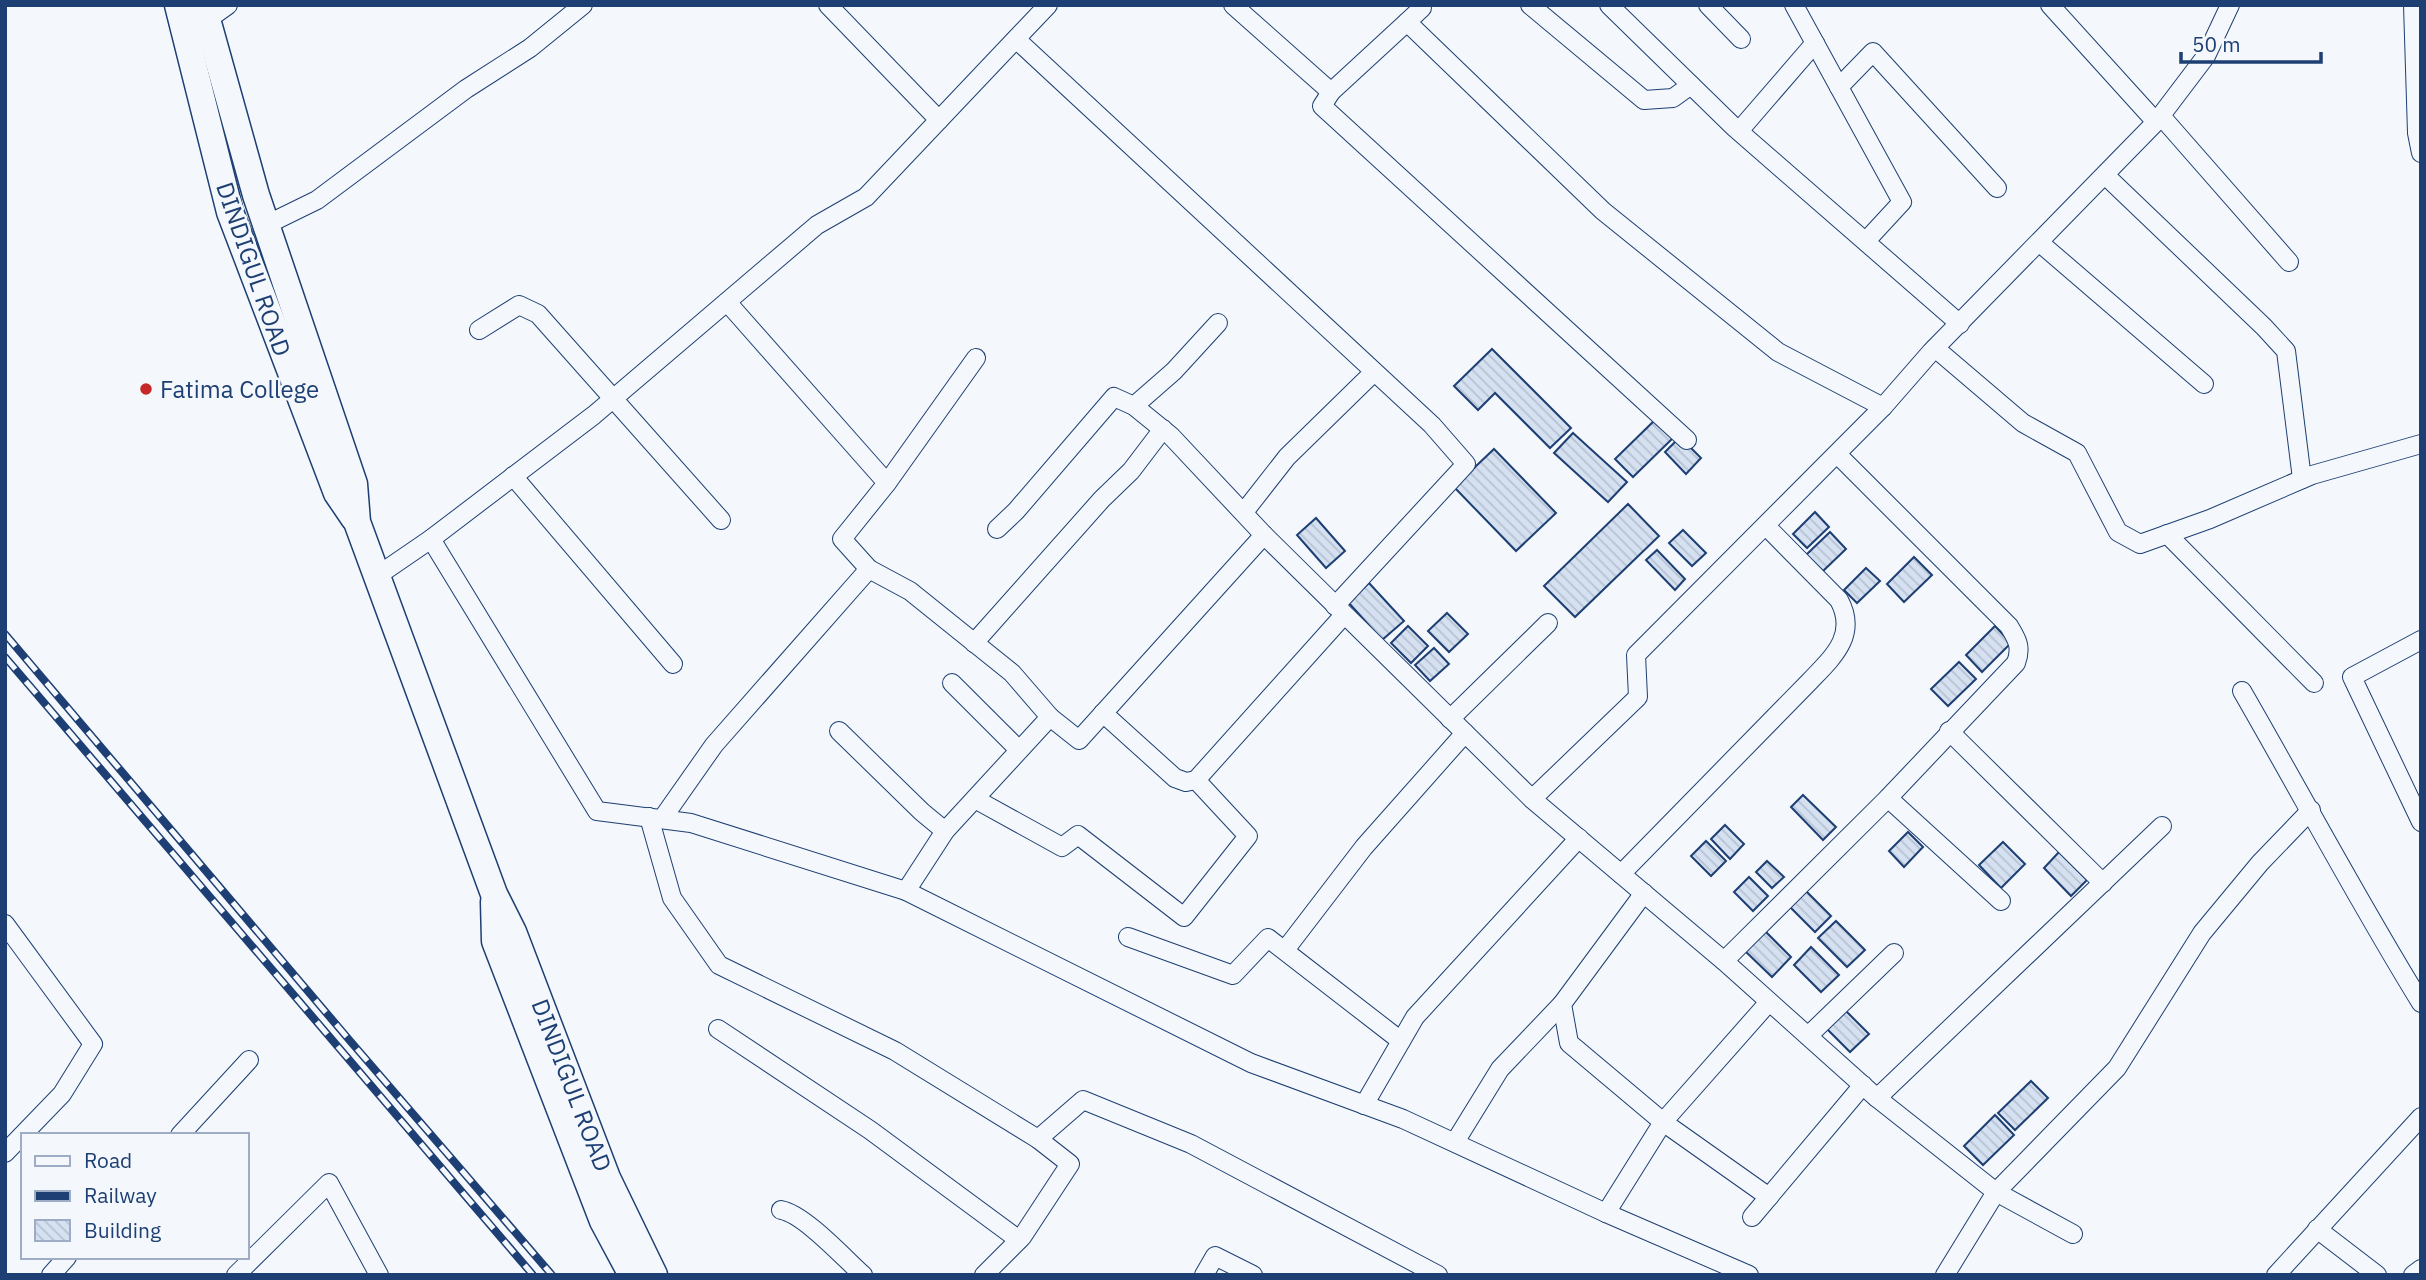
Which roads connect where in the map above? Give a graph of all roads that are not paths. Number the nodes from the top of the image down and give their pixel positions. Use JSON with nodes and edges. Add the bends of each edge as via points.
{"nodes":[{"id":1,"x":178,"y":5,"type":"edge"},
{"id":2,"x":583,"y":5,"type":"edge"},
{"id":3,"x":828,"y":5,"type":"edge"},
{"id":4,"x":1048,"y":5,"type":"edge"},
{"id":5,"x":1233,"y":5,"type":"edge"},
{"id":6,"x":1530,"y":5,"type":"edge"},
{"id":7,"x":1609,"y":5,"type":"edge"},
{"id":8,"x":1708,"y":5,"type":"edge"},
{"id":9,"x":1794,"y":5,"type":"edge"},
{"id":10,"x":2049,"y":5,"type":"edge"},
{"id":11,"x":2230,"y":5,"type":"edge"},
{"id":12,"x":2413,"y":5,"type":"edge"},
{"id":13,"x":1422,"y":6,"type":"edge"},
{"id":14,"x":213,"y":10,"type":"edge"},
{"id":15,"x":1407,"y":22,"type":"junction"},
{"id":16,"x":1016,"y":38,"type":"junction"},
{"id":17,"x":1741,"y":39,"type":"dead end"},
{"id":18,"x":1815,"y":43,"type":"junction"},
{"id":19,"x":1691,"y":85,"type":"junction"},
{"id":20,"x":1839,"y":87,"type":"junction"},
{"id":21,"x":1331,"y":92,"type":"junction"},
{"id":22,"x":2158,"y":119,"type":"junction"},
{"id":23,"x":939,"y":120,"type":"junction"},
{"id":24,"x":1739,"y":131,"type":"junction"},
{"id":25,"x":2421,"y":153,"type":"edge"},
{"id":26,"x":2105,"y":175,"type":"junction"},
{"id":27,"x":1997,"y":188,"type":"dead end"},
{"id":28,"x":266,"y":225,"type":"junction"},
{"id":29,"x":1866,"y":240,"type":"junction"},
{"id":30,"x":2040,"y":243,"type":"junction"},
{"id":31,"x":2289,"y":262,"type":"dead end"},
{"id":32,"x":727,"y":302,"type":"junction"},
{"id":33,"x":1218,"y":323,"type":"dead end"},
{"id":34,"x":1960,"y":324,"type":"junction"},
{"id":35,"x":479,"y":330,"type":"dead end"},
{"id":36,"x":1935,"y":348,"type":"junction"},
{"id":37,"x":976,"y":359,"type":"dead end"},
{"id":38,"x":1374,"y":372,"type":"junction"},
{"id":39,"x":2204,"y":384,"type":"dead end"},
{"id":40,"x":615,"y":398,"type":"junction"},
{"id":41,"x":1134,"y":406,"type":"junction"},
{"id":42,"x":1884,"y":407,"type":"junction"},
{"id":43,"x":1163,"y":429,"type":"junction"},
{"id":44,"x":1688,"y":440,"type":"dead end"},
{"id":45,"x":2421,"y":444,"type":"edge"},
{"id":46,"x":1837,"y":454,"type":"junction"},
{"id":47,"x":513,"y":477,"type":"junction"},
{"id":48,"x":2302,"y":479,"type":"junction"},
{"id":49,"x":887,"y":483,"type":"junction"},
{"id":50,"x":1244,"y":513,"type":"junction"},
{"id":51,"x":721,"y":520,"type":"dead end"},
{"id":52,"x":357,"y":522,"type":"junction"},
{"id":53,"x":1766,"y":526,"type":"junction"},
{"id":54,"x":997,"y":529,"type":"dead end"},
{"id":55,"x":2167,"y":534,"type":"junction"},
{"id":56,"x":1264,"y":535,"type":"junction"},
{"id":57,"x":431,"y":539,"type":"junction"},
{"id":58,"x":869,"y":569,"type":"junction"},
{"id":59,"x":377,"y":576,"type":"junction"},
{"id":60,"x":1340,"y":610,"type":"junction"},
{"id":61,"x":1548,"y":623,"type":"dead end"},
{"id":62,"x":2421,"y":640,"type":"edge"},
{"id":63,"x":974,"y":643,"type":"junction"},
{"id":64,"x":673,"y":664,"type":"dead end"},
{"id":65,"x":952,"y":683,"type":"dead end"},
{"id":66,"x":2314,"y":683,"type":"dead end"},
{"id":67,"x":2242,"y":691,"type":"dead end"},
{"id":68,"x":1103,"y":713,"type":"junction"},
{"id":69,"x":1050,"y":717,"type":"junction"},
{"id":70,"x":1450,"y":719,"type":"junction"},
{"id":71,"x":1949,"y":731,"type":"junction"},
{"id":72,"x":839,"y":732,"type":"dead end"},
{"id":73,"x":1465,"y":733,"type":"junction"},
{"id":74,"x":1019,"y":750,"type":"junction"},
{"id":75,"x":1196,"y":780,"type":"junction"},
{"id":76,"x":1888,"y":798,"type":"junction"},
{"id":77,"x":975,"y":799,"type":"junction"},
{"id":78,"x":1532,"y":799,"type":"junction"},
{"id":79,"x":2311,"y":810,"type":"junction"},
{"id":80,"x":655,"y":818,"type":"junction"},
{"id":81,"x":2421,"y":822,"type":"edge"},
{"id":82,"x":2162,"y":826,"type":"dead end"},
{"id":83,"x":946,"y":831,"type":"junction"},
{"id":84,"x":1579,"y":838,"type":"junction"},
{"id":85,"x":1621,"y":874,"type":"junction"},
{"id":86,"x":2103,"y":883,"type":"junction"},
{"id":87,"x":906,"y":891,"type":"junction"},
{"id":88,"x":1644,"y":893,"type":"junction"},
{"id":89,"x":494,"y":894,"type":"junction"},
{"id":90,"x":2001,"y":901,"type":"dead end"},
{"id":91,"x":5,"y":924,"type":"edge"},
{"id":92,"x":1128,"y":937,"type":"dead end"},
{"id":93,"x":1285,"y":950,"type":"junction"},
{"id":94,"x":1894,"y":953,"type":"dead end"},
{"id":95,"x":1724,"y":961,"type":"junction"},
{"id":96,"x":1769,"y":1002,"type":"junction"},
{"id":97,"x":2421,"y":1003,"type":"edge"},
{"id":98,"x":1562,"y":1004,"type":"junction"},
{"id":99,"x":718,"y":1029,"type":"dead end"},
{"id":100,"x":1808,"y":1036,"type":"junction"},
{"id":101,"x":1401,"y":1041,"type":"junction"},
{"id":102,"x":249,"y":1060,"type":"dead end"},
{"id":103,"x":1863,"y":1086,"type":"junction"},
{"id":104,"x":1877,"y":1098,"type":"junction"},
{"id":105,"x":1364,"y":1105,"type":"junction"},
{"id":106,"x":2421,"y":1117,"type":"edge"},
{"id":107,"x":1663,"y":1122,"type":"junction"},
{"id":108,"x":24,"y":1133,"type":"edge"},
{"id":109,"x":182,"y":1133,"type":"edge"},
{"id":110,"x":21,"y":1136,"type":"edge"},
{"id":111,"x":1038,"y":1139,"type":"junction"},
{"id":112,"x":1455,"y":1142,"type":"junction"},
{"id":113,"x":5,"y":1153,"type":"edge"},
{"id":114,"x":1996,"y":1192,"type":"junction"},
{"id":115,"x":1769,"y":1197,"type":"junction"},
{"id":116,"x":781,"y":1210,"type":"dead end"},
{"id":117,"x":1606,"y":1213,"type":"junction"},
{"id":118,"x":1752,"y":1217,"type":"dead end"},
{"id":119,"x":2317,"y":1228,"type":"junction"},
{"id":120,"x":2073,"y":1234,"type":"dead end"},
{"id":121,"x":1019,"y":1240,"type":"junction"},
{"id":122,"x":65,"y":1259,"type":"edge"},
{"id":123,"x":2421,"y":1269,"type":"edge"},
{"id":124,"x":51,"y":1275,"type":"edge"},
{"id":125,"x":236,"y":1275,"type":"edge"},
{"id":126,"x":379,"y":1275,"type":"edge"},
{"id":127,"x":632,"y":1275,"type":"edge"},
{"id":128,"x":654,"y":1275,"type":"edge"},
{"id":129,"x":863,"y":1275,"type":"edge"},
{"id":130,"x":984,"y":1275,"type":"edge"},
{"id":131,"x":1204,"y":1275,"type":"edge"},
{"id":132,"x":1253,"y":1275,"type":"edge"},
{"id":133,"x":1438,"y":1275,"type":"edge"},
{"id":134,"x":1749,"y":1275,"type":"edge"},
{"id":135,"x":1945,"y":1275,"type":"edge"},
{"id":136,"x":2276,"y":1275,"type":"edge"},
{"id":137,"x":2377,"y":1275,"type":"edge"},
{"id":138,"x":2413,"y":1275,"type":"edge"}],
"edges":[{"from":1,"to":52,"type":"main road","name":"DINDIGUL ROAD","via":[[230,212],[337,493]]},
{"from":2,"to":28,"type":"street","via":[[317,200]]},
{"from":3,"to":23,"type":"street"},
{"from":4,"to":16,"type":"street"},
{"from":5,"to":21,"type":"street"},
{"from":6,"to":19,"type":"street","via":[[1644,100],[1674,99]]},
{"from":7,"to":19,"type":"street"},
{"from":8,"to":17,"type":"street"},
{"from":9,"to":18,"type":"street"},
{"from":10,"to":22,"type":"street"},
{"from":11,"to":22,"type":"street","via":[[2206,56]]},
{"from":12,"to":25,"type":"street"},
{"from":13,"to":15,"type":"street"},
{"from":14,"to":28,"type":"main road","name":"DINDIGUL ROAD"},
{"from":15,"to":21,"type":"street"},
{"from":15,"to":42,"type":"street","via":[[1603,211],[1767,344]]},
{"from":16,"to":23,"type":"street"},
{"from":16,"to":38,"type":"street"},
{"from":18,"to":20,"type":"street"},
{"from":18,"to":24,"type":"street"},
{"from":19,"to":24,"type":"street"},
{"from":20,"to":27,"type":"street","via":[[1873,52]]},
{"from":20,"to":29,"type":"street","via":[[1902,202]]},
{"from":21,"to":44,"type":"street","via":[[1322,106]]},
{"from":22,"to":26,"type":"street"},
{"from":22,"to":31,"type":"street"},
{"from":23,"to":32,"type":"street","via":[[866,197],[817,225]]},
{"from":24,"to":29,"type":"street"},
{"from":26,"to":30,"type":"street"},
{"from":26,"to":48,"type":"street","via":[[2286,351]]},
{"from":28,"to":52,"type":"main road","name":"DINDIGUL ROAD","via":[[354,484]]},
{"from":29,"to":34,"type":"street"},
{"from":30,"to":34,"type":"street"},
{"from":30,"to":39,"type":"street"},
{"from":32,"to":40,"type":"street"},
{"from":32,"to":49,"type":"street"},
{"from":33,"to":41,"type":"street"},
{"from":34,"to":36,"type":"street"},
{"from":35,"to":40,"type":"street","via":[[519,305],[530,309]]},
{"from":36,"to":42,"type":"street"},
{"from":36,"to":55,"type":"street","via":[[2023,423],[2077,453],[2118,532],[2140,544]]},
{"from":37,"to":49,"type":"street"},
{"from":38,"to":50,"type":"street","via":[[1287,457]]},
{"from":38,"to":60,"type":"street","via":[[1432,425],[1466,464]]},
{"from":40,"to":47,"type":"street"},
{"from":40,"to":51,"type":"street"},
{"from":41,"to":43,"type":"street"},
{"from":41,"to":54,"type":"street","via":[[1114,397]]},
{"from":42,"to":46,"type":"street"},
{"from":43,"to":50,"type":"street"},
{"from":43,"to":63,"type":"street","via":[[1131,471]]},
{"from":45,"to":48,"type":"street"},
{"from":46,"to":53,"type":"street"},
{"from":46,"to":71,"type":"street","via":[[2009,626],[2019,642],[2016,663]]},
{"from":47,"to":57,"type":"street"},
{"from":47,"to":64,"type":"street"},
{"from":48,"to":55,"type":"street"},
{"from":49,"to":58,"type":"street","via":[[842,539]]},
{"from":50,"to":56,"type":"street"},
{"from":52,"to":59,"type":"main road","name":"DINDIGUL ROAD"},
{"from":53,"to":78,"type":"street","via":[[1636,655],[1638,697]]},
{"from":53,"to":85,"type":"street","via":[[1839,600],[1846,614],[1844,638],[1810,681]]},
{"from":55,"to":66,"type":"street"},
{"from":56,"to":60,"type":"street"},
{"from":56,"to":68,"type":"street"},
{"from":57,"to":59,"type":"street"},
{"from":57,"to":80,"type":"street","via":[[597,811]]},
{"from":58,"to":63,"type":"street","via":[[910,591]]},
{"from":58,"to":80,"type":"street"},
{"from":59,"to":89,"type":"main road","name":"DINDIGUL ROAD"},
{"from":60,"to":70,"type":"street"},
{"from":60,"to":75,"type":"street"},
{"from":61,"to":70,"type":"street"},
{"from":62,"to":81,"type":"street","via":[[2352,677]]},
{"from":63,"to":69,"type":"street","via":[[1012,673]]},
{"from":65,"to":74,"type":"street"},
{"from":67,"to":79,"type":"street"},
{"from":68,"to":69,"type":"street","via":[[1079,740]]},
{"from":68,"to":75,"type":"street","via":[[1175,778]]},
{"from":69,"to":74,"type":"street"},
{"from":70,"to":73,"type":"street"},
{"from":71,"to":76,"type":"street"},
{"from":71,"to":86,"type":"street"},
{"from":72,"to":83,"type":"street"},
{"from":73,"to":78,"type":"street"},
{"from":73,"to":93,"type":"street","via":[[1364,846]]},
{"from":74,"to":77,"type":"street"},
{"from":75,"to":77,"type":"street","via":[[1248,836],[1184,917],[1078,835],[1062,847]]},
{"from":76,"to":90,"type":"street"},
{"from":76,"to":95,"type":"street"},
{"from":77,"to":83,"type":"street"},
{"from":78,"to":84,"type":"street"},
{"from":79,"to":97,"type":"street","via":[[2378,935]]},
{"from":79,"to":114,"type":"street","via":[[2202,933],[2117,1068]]},
{"from":80,"to":87,"type":"street","via":[[691,823]]},
{"from":80,"to":111,"type":"street","via":[[672,898],[719,965],[895,1051]]},
{"from":82,"to":86,"type":"street"},
{"from":83,"to":87,"type":"street"},
{"from":84,"to":85,"type":"street"},
{"from":84,"to":101,"type":"street","via":[[1415,1017]]},
{"from":85,"to":88,"type":"street"},
{"from":86,"to":104,"type":"street"},
{"from":87,"to":105,"type":"street","via":[[1251,1063]]},
{"from":88,"to":95,"type":"street"},
{"from":88,"to":98,"type":"street"},
{"from":89,"to":127,"type":"main road","name":"DINDIGUL ROAD","via":[[495,942],[603,1221]]},
{"from":89,"to":128,"type":"main road","name":"DINDIGUL ROAD","via":[[513,932],[607,1178]]},
{"from":91,"to":108,"type":"street","via":[[93,1044],[62,1094]]},
{"from":92,"to":93,"type":"street","via":[[1233,975],[1268,938]]},
{"from":93,"to":101,"type":"street"},
{"from":94,"to":100,"type":"street"},
{"from":95,"to":96,"type":"street"},
{"from":96,"to":100,"type":"street"},
{"from":96,"to":107,"type":"street"},
{"from":98,"to":107,"type":"street","via":[[1569,1043]]},
{"from":98,"to":112,"type":"street","via":[[1500,1069]]},
{"from":99,"to":121,"type":"street","via":[[870,1130]]},
{"from":100,"to":103,"type":"street"},
{"from":101,"to":105,"type":"street"},
{"from":102,"to":109,"type":"street"},
{"from":103,"to":104,"type":"street"},
{"from":103,"to":115,"type":"street"},
{"from":104,"to":114,"type":"street"},
{"from":105,"to":112,"type":"street"},
{"from":106,"to":119,"type":"street"},
{"from":107,"to":115,"type":"street"},
{"from":107,"to":117,"type":"street"},
{"from":110,"to":113,"type":"street"},
{"from":111,"to":121,"type":"street","via":[[1070,1164]]},
{"from":111,"to":133,"type":"street","via":[[1083,1100],[1191,1144]]},
{"from":112,"to":117,"type":"street"},
{"from":114,"to":120,"type":"street"},
{"from":114,"to":135,"type":"street"},
{"from":115,"to":118,"type":"street"},
{"from":116,"to":129,"type":"street","via":[[803,1220]]},
{"from":117,"to":134,"type":"street"},
{"from":119,"to":136,"type":"street"},
{"from":119,"to":137,"type":"street"},
{"from":121,"to":130,"type":"street"},
{"from":122,"to":124,"type":"street"},
{"from":123,"to":138,"type":"street"},
{"from":125,"to":126,"type":"street","via":[[329,1183]]},
{"from":131,"to":132,"type":"street","via":[[1215,1256]]}]}
